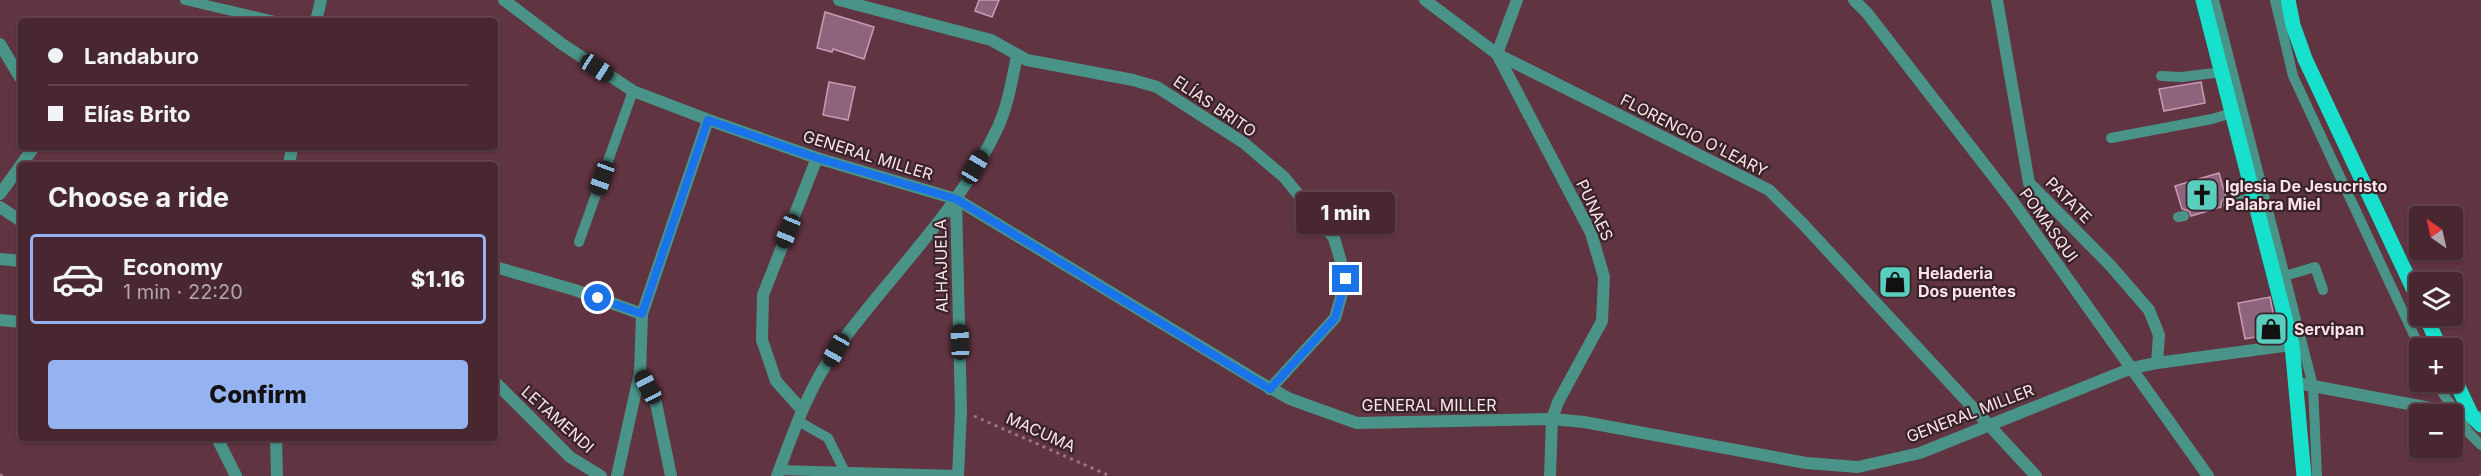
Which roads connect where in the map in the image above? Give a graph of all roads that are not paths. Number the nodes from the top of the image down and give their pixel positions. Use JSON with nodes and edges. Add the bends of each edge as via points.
{"nodes":[{"id":1,"x":185,"y":0,"type":"edge"},
{"id":2,"x":321,"y":0,"type":"edge"},
{"id":3,"x":504,"y":0,"type":"edge"},
{"id":4,"x":838,"y":0,"type":"edge"},
{"id":5,"x":1425,"y":0,"type":"edge"},
{"id":6,"x":1517,"y":0,"type":"edge"},
{"id":7,"x":1854,"y":0,"type":"edge"},
{"id":8,"x":1997,"y":0,"type":"edge"},
{"id":9,"x":2203,"y":0,"type":"edge"},
{"id":10,"x":2214,"y":0,"type":"edge"},
{"id":11,"x":2275,"y":0,"type":"edge"},
{"id":12,"x":2288,"y":0,"type":"edge"},
{"id":13,"x":262,"y":18,"type":"edge"},
{"id":14,"x":317,"y":18,"type":"edge"},
{"id":15,"x":0,"y":44,"type":"edge"},
{"id":16,"x":1497,"y":54,"type":"junction"},
{"id":17,"x":1017,"y":56,"type":"junction"},
{"id":18,"x":2222,"y":72,"type":"junction"},
{"id":19,"x":18,"y":74,"type":"edge"},
{"id":20,"x":2160,"y":76,"type":"dead end"},
{"id":21,"x":633,"y":91,"type":"junction"},
{"id":22,"x":2232,"y":113,"type":"junction"},
{"id":23,"x":708,"y":120,"type":"junction"},
{"id":24,"x":2111,"y":138,"type":"dead end"},
{"id":25,"x":817,"y":158,"type":"junction"},
{"id":26,"x":18,"y":169,"type":"edge"},
{"id":27,"x":2029,"y":183,"type":"junction"},
{"id":28,"x":0,"y":194,"type":"edge"},
{"id":29,"x":2254,"y":197,"type":"junction"},
{"id":30,"x":956,"y":199,"type":"junction"},
{"id":31,"x":2011,"y":199,"type":"junction"},
{"id":32,"x":2228,"y":204,"type":"dead end"},
{"id":33,"x":0,"y":207,"type":"edge"},
{"id":34,"x":18,"y":218,"type":"edge"},
{"id":35,"x":579,"y":242,"type":"dead end"},
{"id":36,"x":0,"y":259,"type":"edge"},
{"id":37,"x":18,"y":261,"type":"edge"},
{"id":38,"x":498,"y":268,"type":"edge"},
{"id":39,"x":2280,"y":277,"type":"junction"},
{"id":40,"x":2409,"y":280,"type":"edge"},
{"id":41,"x":2323,"y":290,"type":"dead end"},
{"id":42,"x":642,"y":314,"type":"junction"},
{"id":43,"x":0,"y":320,"type":"edge"},
{"id":44,"x":18,"y":322,"type":"edge"},
{"id":45,"x":2415,"y":338,"type":"edge"},
{"id":46,"x":2292,"y":345,"type":"junction"},
{"id":47,"x":2157,"y":363,"type":"junction"},
{"id":48,"x":2132,"y":368,"type":"junction"},
{"id":49,"x":640,"y":372,"type":"junction"},
{"id":50,"x":2297,"y":383,"type":"junction"},
{"id":51,"x":498,"y":385,"type":"edge"},
{"id":52,"x":2313,"y":386,"type":"junction"},
{"id":53,"x":1270,"y":389,"type":"junction"},
{"id":54,"x":2462,"y":392,"type":"edge"},
{"id":55,"x":2409,"y":404,"type":"edge"},
{"id":56,"x":2463,"y":415,"type":"edge"},
{"id":57,"x":800,"y":416,"type":"junction"},
{"id":58,"x":1552,"y":419,"type":"junction"},
{"id":59,"x":2478,"y":420,"type":"edge"},
{"id":60,"x":1987,"y":424,"type":"junction"},
{"id":61,"x":2463,"y":424,"type":"edge"},
{"id":62,"x":218,"y":441,"type":"edge"},
{"id":63,"x":276,"y":441,"type":"edge"},
{"id":64,"x":2481,"y":445,"type":"edge"},
{"id":65,"x":845,"y":472,"type":"junction"},
{"id":66,"x":778,"y":473,"type":"edge"},
{"id":67,"x":236,"y":476,"type":"edge"},
{"id":68,"x":277,"y":476,"type":"edge"},
{"id":69,"x":601,"y":476,"type":"edge"},
{"id":70,"x":617,"y":476,"type":"edge"},
{"id":71,"x":671,"y":476,"type":"edge"},
{"id":72,"x":958,"y":476,"type":"edge"},
{"id":73,"x":1550,"y":476,"type":"edge"},
{"id":74,"x":2036,"y":476,"type":"edge"},
{"id":75,"x":2208,"y":476,"type":"edge"},
{"id":76,"x":2304,"y":476,"type":"edge"},
{"id":77,"x":2317,"y":476,"type":"edge"}],
"edges":[{"from":1,"to":13,"type":"lane"},
{"from":2,"to":14,"type":"street"},
{"from":3,"to":21,"type":"street","name":"GENERAL MILLER"},
{"from":4,"to":17,"type":"street","name":"ELÍAS BRITO","via":[[991,40]]},
{"from":5,"to":16,"type":"street","name":"FLORENCIO O'LEARY"},
{"from":6,"to":16,"type":"street"},
{"from":7,"to":31,"type":"street","name":"POMASQUI"},
{"from":8,"to":27,"type":"street","name":"PATATE"},
{"from":9,"to":18,"type":"main road"},
{"from":10,"to":39,"type":"lane"},
{"from":11,"to":45,"type":"lane","via":[[2293,76]]},
{"from":12,"to":40,"type":"main road","via":[[2305,59]]},
{"from":15,"to":19,"type":"street"},
{"from":16,"to":58,"type":"street","name":"PUNAES","via":[[1591,233],[1604,277],[1602,321]]},
{"from":16,"to":60,"type":"street","name":"FLORENCIO O'LEARY","via":[[1769,190]]},
{"from":17,"to":30,"type":"street","via":[[998,126]]},
{"from":17,"to":53,"type":"street","name":"ELÍAS BRITO","via":[[1157,87],[1244,143],[1284,177],[1334,238],[1346,279],[1335,318]]},
{"from":18,"to":20,"type":"lane"},
{"from":18,"to":22,"type":"main road"},
{"from":21,"to":23,"type":"street","name":"GENERAL MILLER"},
{"from":21,"to":35,"type":"lane"},
{"from":22,"to":24,"type":"lane"},
{"from":22,"to":29,"type":"main road"},
{"from":23,"to":25,"type":"street","name":"GENERAL MILLER"},
{"from":23,"to":42,"type":"street"},
{"from":25,"to":30,"type":"street","name":"GENERAL MILLER"},
{"from":25,"to":57,"type":"street","via":[[763,295],[762,339],[776,381]]},
{"from":26,"to":28,"type":"street"},
{"from":27,"to":31,"type":"street","via":[[2018,188]]},
{"from":27,"to":47,"type":"street","name":"PATATE","via":[[2150,310],[2159,335]]},
{"from":29,"to":32,"type":"lane"},
{"from":29,"to":39,"type":"main road"},
{"from":30,"to":53,"type":"street","name":"GENERAL MILLER"},
{"from":30,"to":57,"type":"street","via":[[836,350]]},
{"from":30,"to":72,"type":"street","name":"ALHAJUELA","via":[[961,410]]},
{"from":31,"to":48,"type":"street","name":"POMASQUI"},
{"from":33,"to":34,"type":"street"},
{"from":36,"to":37,"type":"street"},
{"from":38,"to":42,"type":"street"},
{"from":39,"to":41,"type":"lane","via":[[2315,267]]},
{"from":39,"to":46,"type":"main road"},
{"from":39,"to":52,"type":"lane"},
{"from":42,"to":49,"type":"street"},
{"from":43,"to":44,"type":"street"},
{"from":46,"to":47,"type":"street","name":"GENERAL MILLER"},
{"from":46,"to":50,"type":"main road"},
{"from":47,"to":48,"type":"street","name":"GENERAL MILLER"},
{"from":48,"to":60,"type":"street","name":"GENERAL MILLER"},
{"from":48,"to":75,"type":"street","name":"POMASQUI"},
{"from":49,"to":70,"type":"street"},
{"from":49,"to":71,"type":"street","via":[[656,403]]},
{"from":50,"to":52,"type":"street"},
{"from":50,"to":76,"type":"main road"},
{"from":51,"to":69,"type":"street","name":"LETAMENDI","via":[[570,457]]},
{"from":52,"to":55,"type":"street"},
{"from":52,"to":77,"type":"lane"},
{"from":53,"to":58,"type":"street","name":"GENERAL MILLER","via":[[1357,423]]},
{"from":54,"to":59,"type":"main road"},
{"from":56,"to":59,"type":"street"},
{"from":57,"to":65,"type":"lane","via":[[828,438]]},
{"from":57,"to":66,"type":"street"},
{"from":58,"to":60,"type":"street","name":"GENERAL MILLER","via":[[1806,463],[1858,467],[1920,453]]},
{"from":58,"to":73,"type":"street","name":"PUNAES"},
{"from":60,"to":74,"type":"street","name":"FLORENCIO O'LEARY"},
{"from":61,"to":64,"type":"lane"},
{"from":62,"to":67,"type":"street"},
{"from":63,"to":68,"type":"street"},
{"from":65,"to":66,"type":"lane"},
{"from":65,"to":72,"type":"lane"}]}
